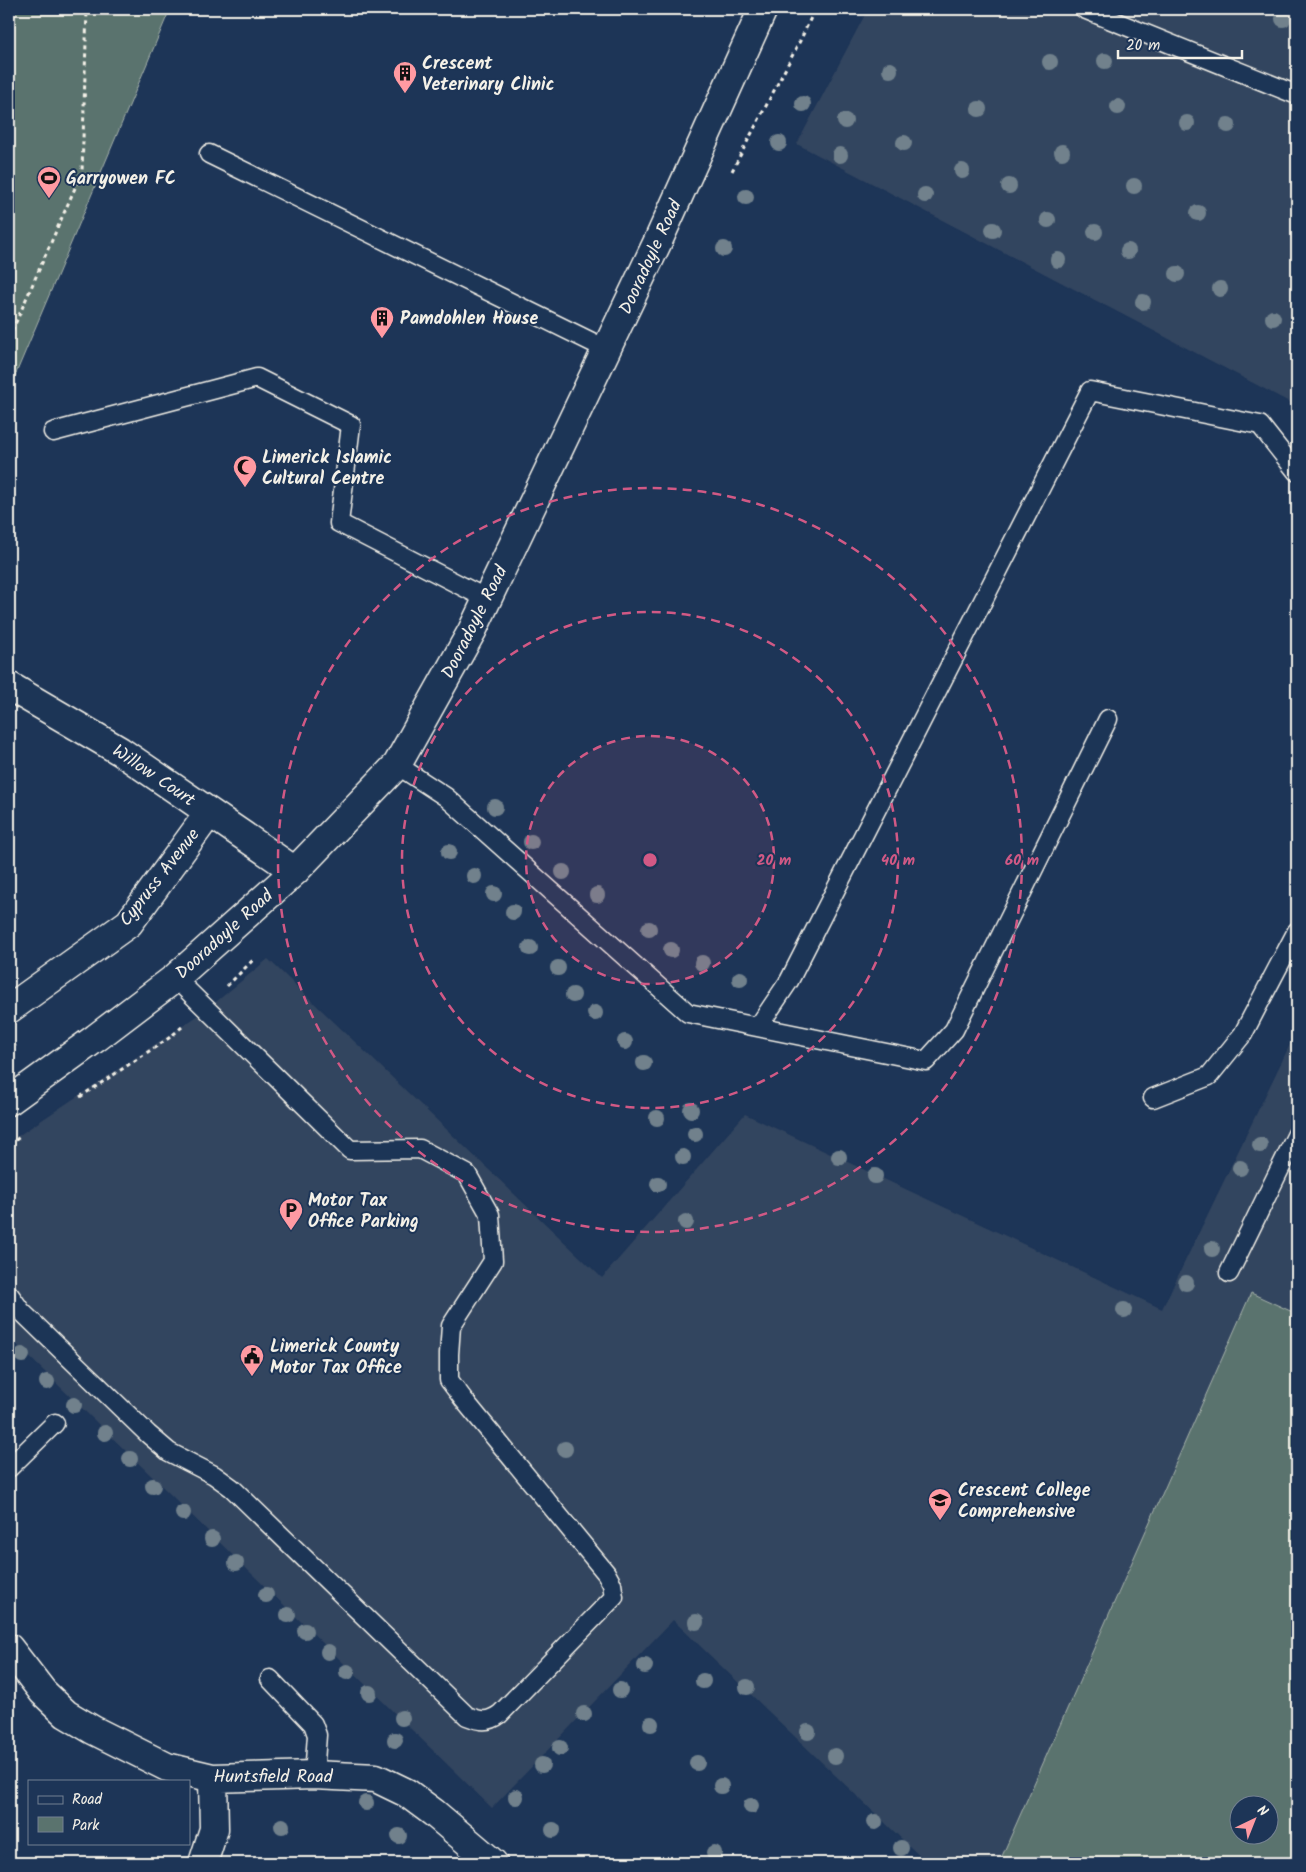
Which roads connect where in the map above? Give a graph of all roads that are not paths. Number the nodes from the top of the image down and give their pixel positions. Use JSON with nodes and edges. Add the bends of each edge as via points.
{"nodes":[{"id":1,"x":763,"y":9,"type":"edge"},
{"id":2,"x":1084,"y":9,"type":"edge"},
{"id":3,"x":1297,"y":95,"type":"edge"},
{"id":4,"x":209,"y":154,"type":"dead end"},
{"id":5,"x":606,"y":350,"type":"junction"},
{"id":6,"x":53,"y":432,"type":"dead end"},
{"id":7,"x":1297,"y":472,"type":"edge"},
{"id":8,"x":487,"y":599,"type":"junction"},
{"id":9,"x":9,"y":686,"type":"edge"},
{"id":10,"x":1108,"y":719,"type":"dead end"},
{"id":11,"x":397,"y":765,"type":"junction"},
{"id":12,"x":209,"y":813,"type":"junction"},
{"id":13,"x":295,"y":871,"type":"junction"},
{"id":14,"x":1297,"y":931,"type":"edge"},
{"id":15,"x":175,"y":978,"type":"junction"},
{"id":16,"x":9,"y":1009,"type":"edge"},
{"id":17,"x":758,"y":1028,"type":"junction"},
{"id":18,"x":1153,"y":1098,"type":"dead end"},
{"id":19,"x":9,"y":1101,"type":"edge"},
{"id":20,"x":1297,"y":1134,"type":"edge"},
{"id":21,"x":1229,"y":1273,"type":"dead end"},
{"id":22,"x":9,"y":1294,"type":"edge"},
{"id":23,"x":55,"y":1423,"type":"dead end"},
{"id":24,"x":9,"y":1468,"type":"edge"},
{"id":25,"x":9,"y":1648,"type":"edge"},
{"id":26,"x":270,"y":1679,"type":"dead end"},
{"id":27,"x":314,"y":1775,"type":"junction"},
{"id":28,"x":213,"y":1778,"type":"junction"},
{"id":29,"x":203,"y":1863,"type":"edge"},
{"id":30,"x":493,"y":1863,"type":"edge"}],
"edges":[{"from":1,"to":5,"type":"main road","name":"Dooradoyle Road"},
{"from":2,"to":3,"type":"lane"},
{"from":4,"to":5,"type":"lane"},
{"from":5,"to":8,"type":"main road","name":"Dooradoyle Road"},
{"from":6,"to":8,"type":"lane","via":[[257,378],[351,425],[339,523]]},
{"from":7,"to":17,"type":"lane","via":[[1260,425],[1090,391],[789,980]]},
{"from":8,"to":11,"type":"main road","name":"Dooradoyle Road"},
{"from":9,"to":12,"type":"main road","name":"Willow Court","via":[[120,751]]},
{"from":10,"to":17,"type":"lane","via":[[954,1030],[926,1061]]},
{"from":11,"to":13,"type":"main road","name":"Dooradoyle Road"},
{"from":11,"to":17,"type":"lane","via":[[446,797],[688,1013]]},
{"from":12,"to":13,"type":"main road","name":"Willow Court"},
{"from":12,"to":16,"type":"main road","name":"Cypruss Avenue","via":[[129,923]]},
{"from":13,"to":15,"type":"main road","name":"Dooradoyle Road"},
{"from":14,"to":18,"type":"lane","via":[[1243,1034],[1209,1076]]},
{"from":15,"to":19,"type":"main road","name":"Dooradoyle Road"},
{"from":15,"to":22,"type":"lane","via":[[350,1150],[420,1149],[467,1174],[490,1216],[493,1261],[451,1326],[450,1380],[606,1573],[614,1597],[500,1714],[491,1720],[480,1721],[466,1716],[232,1488],[170,1452],[148,1434],[21,1311]]},
{"from":20,"to":21,"type":"lane"},
{"from":23,"to":24,"type":"lane"},
{"from":25,"to":28,"type":"main road","name":"Huntsfield Road","via":[[43,1692],[66,1714],[167,1767]]},
{"from":26,"to":27,"type":"lane","via":[[313,1724],[317,1736]]},
{"from":27,"to":28,"type":"main road","name":"Huntsfield Road"},
{"from":27,"to":30,"type":"main road","name":"Huntsfield Road","via":[[376,1778],[407,1793]]},
{"from":28,"to":29,"type":"main road","via":[[214,1830]]}]}
